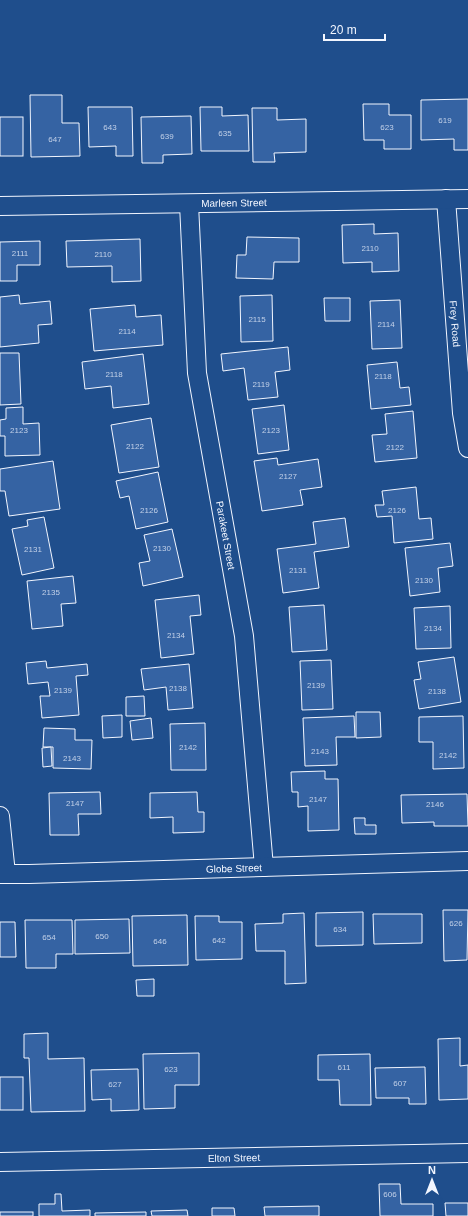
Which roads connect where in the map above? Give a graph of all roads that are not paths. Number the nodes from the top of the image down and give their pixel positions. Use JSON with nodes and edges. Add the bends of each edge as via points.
{"nodes":[{"id":1,"x":446,"y":199,"type":"junction"},
{"id":2,"x":468,"y":199,"type":"edge"},
{"id":3,"x":189,"y":204,"type":"junction"},
{"id":4,"x":0,"y":206,"type":"edge"},
{"id":5,"x":468,"y":448,"type":"edge"},
{"id":6,"x":0,"y":816,"type":"edge"},
{"id":7,"x":468,"y":861,"type":"edge"},
{"id":8,"x":264,"y":867,"type":"junction"},
{"id":9,"x":3,"y":874,"type":"edge"},
{"id":10,"x":468,"y":1153,"type":"edge"},
{"id":11,"x":0,"y":1162,"type":"edge"}],
"edges":[{"from":1,"to":2,"type":"street","name":"Marleen Street"},
{"from":1,"to":3,"type":"street","name":"Marleen Street"},
{"from":1,"to":5,"type":"street","name":"Frey Road","via":[[462,413]]},
{"from":3,"to":4,"type":"street","name":"Marleen Street"},
{"from":3,"to":8,"type":"street","name":"Parakeet Street","via":[[197,373],[244,636]]},
{"from":6,"to":9,"type":"street"},
{"from":7,"to":8,"type":"street","name":"Globe Street"},
{"from":8,"to":9,"type":"street","name":"Globe Street"},
{"from":10,"to":11,"type":"street","name":"Elton Street"}]}
